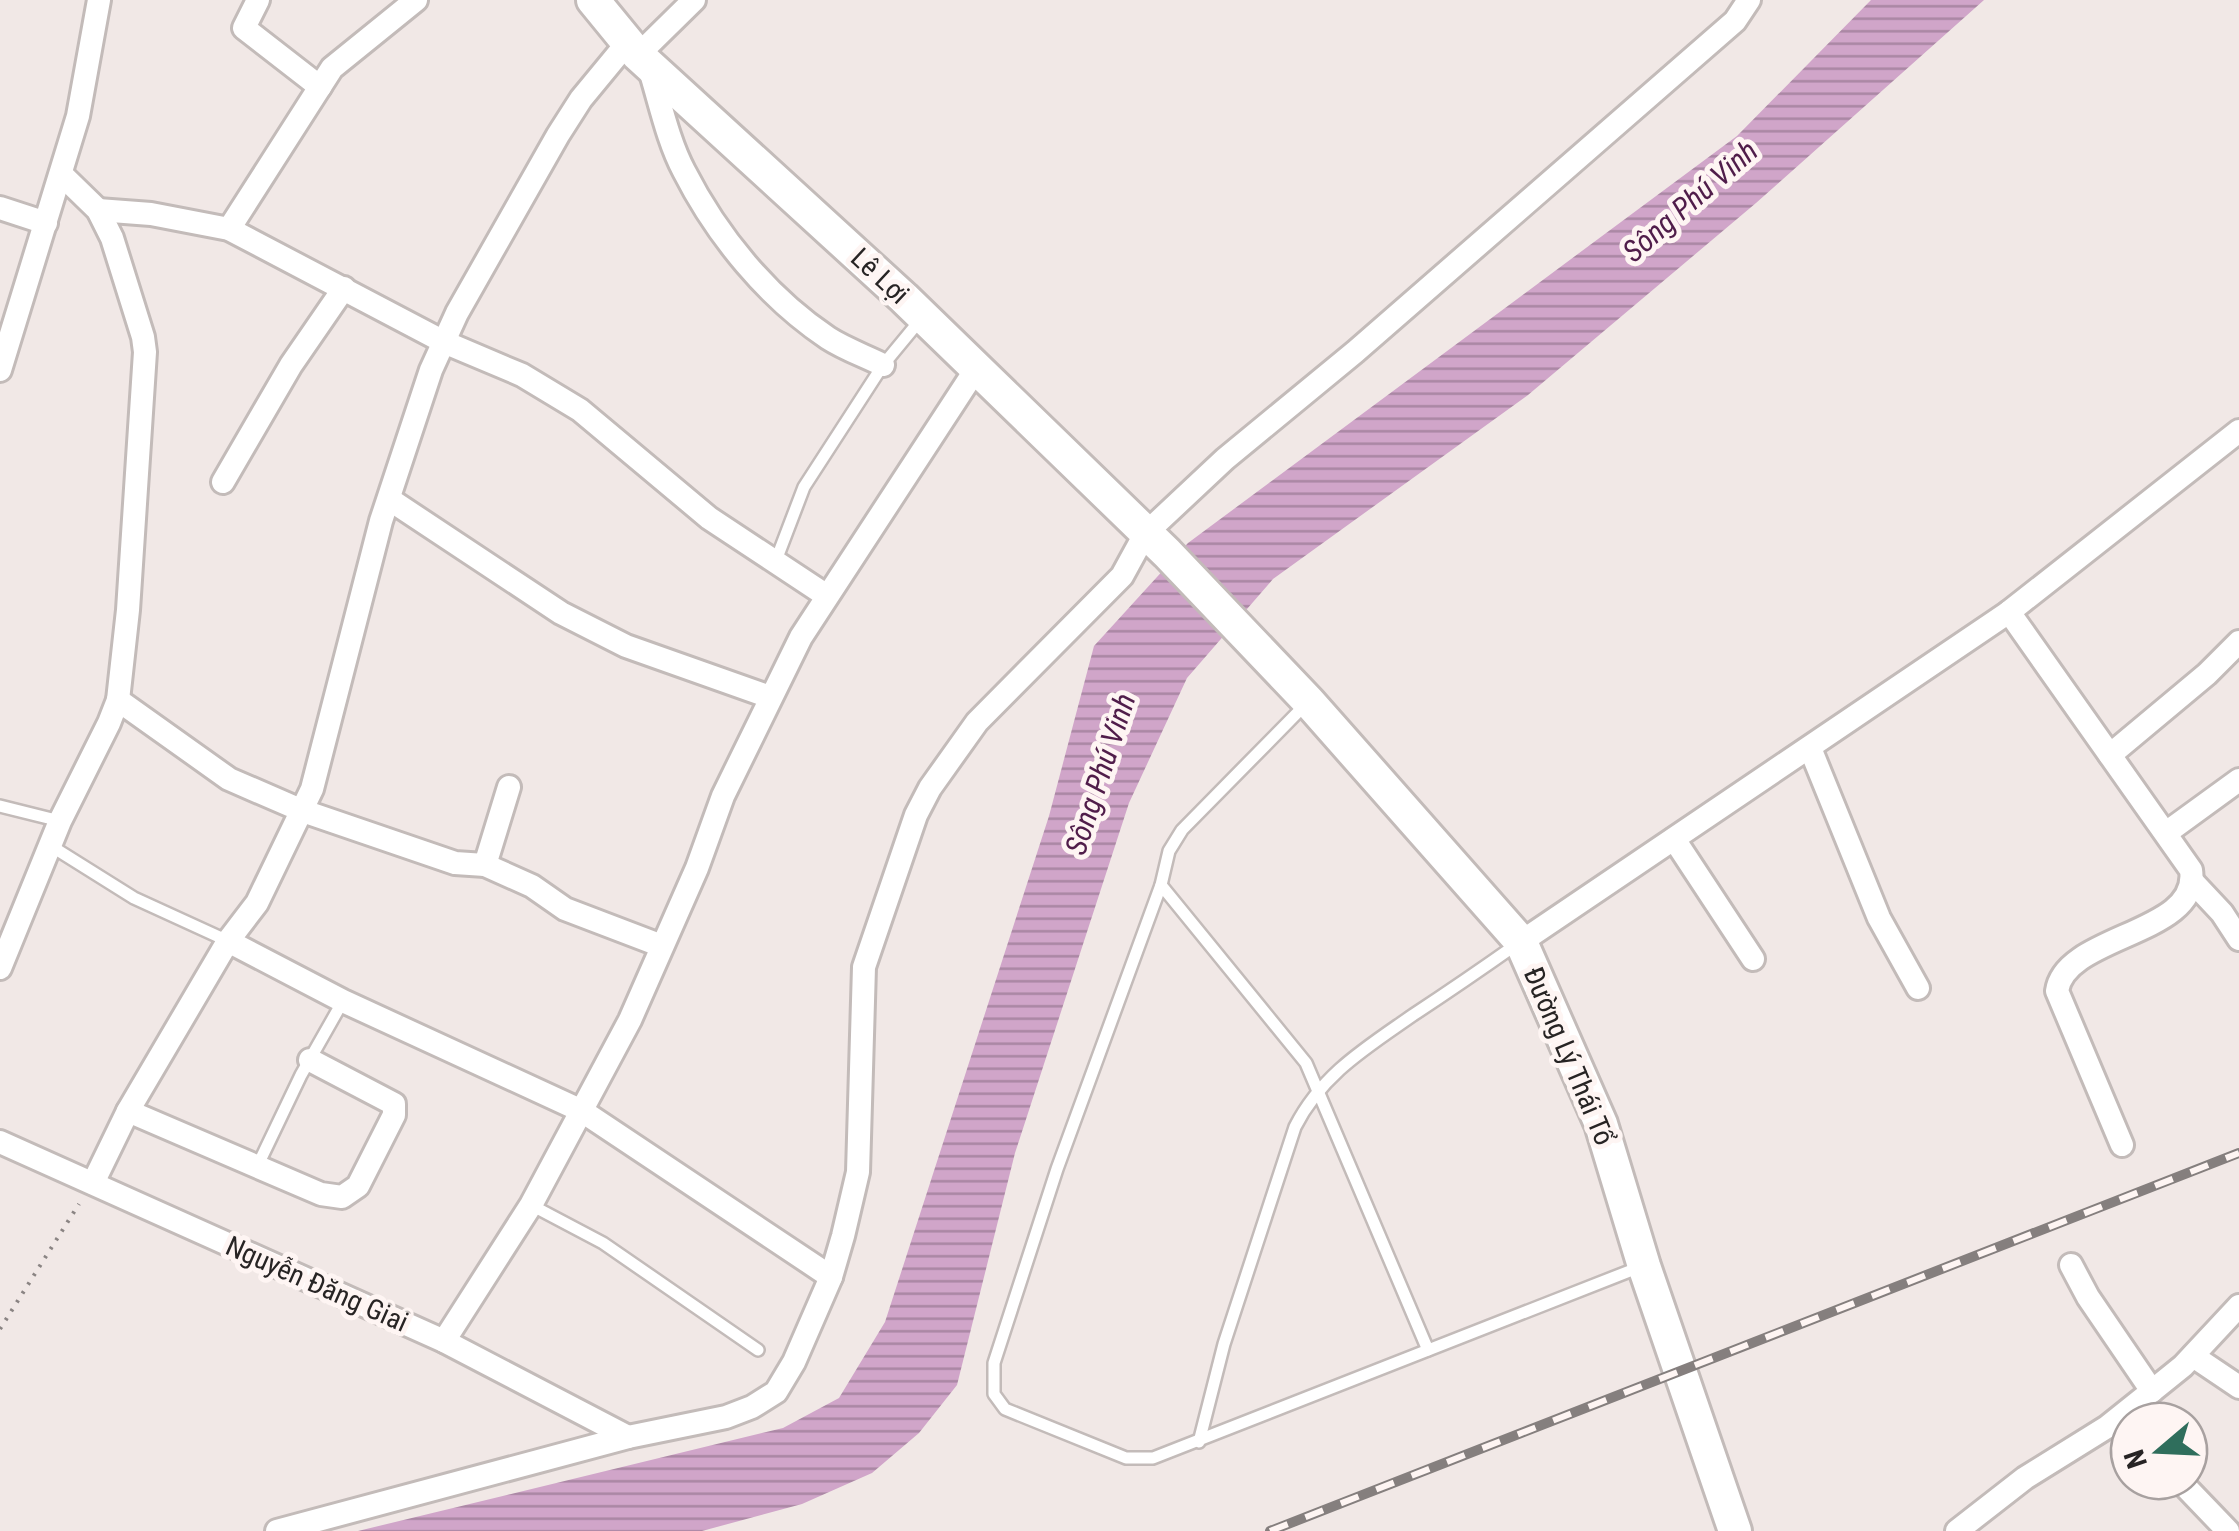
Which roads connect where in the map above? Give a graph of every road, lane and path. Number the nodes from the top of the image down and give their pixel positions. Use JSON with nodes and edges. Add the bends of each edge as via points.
{"nodes":[{"id":1,"x":99,"y":0,"type":"edge"},
{"id":2,"x":258,"y":0,"type":"edge"},
{"id":3,"x":416,"y":0,"type":"edge"},
{"id":4,"x":593,"y":0,"type":"edge"},
{"id":5,"x":694,"y":0,"type":"edge"},
{"id":6,"x":1748,"y":0,"type":"edge"},
{"id":7,"x":638,"y":53,"type":"junction"},
{"id":8,"x":320,"y":87,"type":"junction"},
{"id":9,"x":61,"y":174,"type":"junction"},
{"id":10,"x":0,"y":208,"type":"edge"},
{"id":11,"x":98,"y":210,"type":"junction"},
{"id":12,"x":46,"y":223,"type":"junction"},
{"id":13,"x":229,"y":228,"type":"junction"},
{"id":14,"x":344,"y":288,"type":"junction"},
{"id":15,"x":923,"y":317,"type":"junction"},
{"id":16,"x":444,"y":342,"type":"junction"},
{"id":17,"x":884,"y":365,"type":"junction"},
{"id":18,"x":976,"y":369,"type":"junction"},
{"id":19,"x":0,"y":370,"type":"edge"},
{"id":20,"x":2239,"y":431,"type":"edge"},
{"id":21,"x":222,"y":482,"type":"dead end"},
{"id":22,"x":389,"y":498,"type":"junction"},
{"id":23,"x":1156,"y":544,"type":"junction"},
{"id":24,"x":775,"y":562,"type":"junction"},
{"id":25,"x":827,"y":596,"type":"junction"},
{"id":26,"x":2008,"y":612,"type":"junction"},
{"id":27,"x":2239,"y":642,"type":"edge"},
{"id":28,"x":1269,"y":659,"type":"joint"},
{"id":29,"x":770,"y":697,"type":"junction"},
{"id":30,"x":118,"y":700,"type":"junction"},
{"id":31,"x":1309,"y":702,"type":"junction"},
{"id":32,"x":1810,"y":748,"type":"junction"},
{"id":33,"x":2110,"y":755,"type":"junction"},
{"id":34,"x":2238,"y":782,"type":"edge"},
{"id":35,"x":509,"y":787,"type":"dead end"},
{"id":36,"x":0,"y":806,"type":"edge"},
{"id":37,"x":303,"y":811,"type":"junction"},
{"id":38,"x":60,"y":821,"type":"junction"},
{"id":39,"x":2166,"y":833,"type":"junction"},
{"id":40,"x":1674,"y":839,"type":"junction"},
{"id":41,"x":51,"y":846,"type":"junction"},
{"id":42,"x":485,"y":864,"type":"junction"},
{"id":43,"x":2192,"y":881,"type":"junction"},
{"id":44,"x":1161,"y":885,"type":"junction"},
{"id":45,"x":2239,"y":939,"type":"edge"},
{"id":46,"x":228,"y":941,"type":"junction"},
{"id":47,"x":1521,"y":942,"type":"junction"},
{"id":48,"x":662,"y":946,"type":"junction"},
{"id":49,"x":1753,"y":960,"type":"dead end"},
{"id":50,"x":0,"y":968,"type":"edge"},
{"id":51,"x":1918,"y":988,"type":"dead end"},
{"id":52,"x":343,"y":1001,"type":"junction"},
{"id":53,"x":310,"y":1060,"type":"junction"},
{"id":54,"x":1319,"y":1088,"type":"junction"},
{"id":55,"x":128,"y":1111,"type":"junction"},
{"id":56,"x":582,"y":1111,"type":"junction"},
{"id":57,"x":0,"y":1142,"type":"edge"},
{"id":58,"x":2122,"y":1145,"type":"dead end"},
{"id":59,"x":257,"y":1167,"type":"junction"},
{"id":60,"x":93,"y":1183,"type":"junction"},
{"id":61,"x":531,"y":1205,"type":"junction"},
{"id":62,"x":2072,"y":1265,"type":"dead end"},
{"id":63,"x":1644,"y":1266,"type":"junction"},
{"id":64,"x":831,"y":1277,"type":"junction"},
{"id":65,"x":2239,"y":1306,"type":"edge"},
{"id":66,"x":0,"y":1329,"type":"edge"},
{"id":67,"x":444,"y":1341,"type":"junction"},
{"id":68,"x":758,"y":1350,"type":"dead end"},
{"id":69,"x":1428,"y":1350,"type":"junction"},
{"id":70,"x":2193,"y":1356,"type":"junction"},
{"id":71,"x":2239,"y":1387,"type":"edge"},
{"id":72,"x":2152,"y":1391,"type":"junction"},
{"id":73,"x":2143,"y":1401,"type":"edge"},
{"id":74,"x":2109,"y":1430,"type":"edge"},
{"id":75,"x":628,"y":1438,"type":"junction"},
{"id":76,"x":1199,"y":1442,"type":"junction"},
{"id":77,"x":2199,"y":1501,"type":"edge"},
{"id":78,"x":1987,"y":1522,"type":"edge"},
{"id":79,"x":277,"y":1531,"type":"edge"},
{"id":80,"x":1735,"y":1531,"type":"edge"},
{"id":81,"x":1956,"y":1531,"type":"edge"},
{"id":82,"x":2228,"y":1531,"type":"edge"}],
"edges":[{"from":1,"to":9,"type":"street"},
{"from":2,"to":8,"type":"street","via":[[244,28]]},
{"from":3,"to":8,"type":"street","via":[[332,68]]},
{"from":4,"to":7,"type":"main road","name":"Lê Lợi"},
{"from":5,"to":7,"type":"street"},
{"from":6,"to":23,"type":"street","via":[[1735,21],[1226,459]]},
{"from":7,"to":15,"type":"main road","name":"Lê Lợi"},
{"from":7,"to":16,"type":"street","via":[[582,99]]},
{"from":7,"to":17,"type":"street","via":[[682,170],[759,279],[832,340]]},
{"from":8,"to":13,"type":"street"},
{"from":9,"to":11,"type":"street"},
{"from":9,"to":12,"type":"street"},
{"from":10,"to":12,"type":"street"},
{"from":11,"to":13,"type":"street"},
{"from":11,"to":30,"type":"street","via":[[120,259],[145,352]]},
{"from":12,"to":19,"type":"street"},
{"from":13,"to":14,"type":"street"},
{"from":14,"to":16,"type":"street"},
{"from":14,"to":21,"type":"street"},
{"from":15,"to":17,"type":"lane"},
{"from":15,"to":18,"type":"main road","name":"Lê Lợi"},
{"from":16,"to":22,"type":"street"},
{"from":16,"to":24,"type":"street","via":[[522,375],[580,410],[709,518]]},
{"from":17,"to":24,"type":"lane","via":[[804,487]]},
{"from":18,"to":23,"type":"main road","name":"Lê Lợi"},
{"from":18,"to":25,"type":"street"},
{"from":20,"to":26,"type":"street"},
{"from":22,"to":29,"type":"street","via":[[577,621],[626,646]]},
{"from":22,"to":37,"type":"street"},
{"from":23,"to":28,"type":"main road","name":"Lê Lợi"},
{"from":23,"to":64,"type":"street","via":[[977,722],[916,815],[864,966],[858,1172]]},
{"from":24,"to":25,"type":"street"},
{"from":25,"to":29,"type":"street"},
{"from":26,"to":32,"type":"street"},
{"from":26,"to":33,"type":"street"},
{"from":27,"to":33,"type":"street"},
{"from":28,"to":31,"type":"main road","name":"Đường Lý Thái Tổ"},
{"from":29,"to":48,"type":"street"},
{"from":30,"to":37,"type":"street","via":[[229,779]]},
{"from":30,"to":38,"type":"street"},
{"from":31,"to":44,"type":"lane","via":[[1182,830]]},
{"from":31,"to":47,"type":"main road","name":"Đường Lý Thái Tổ"},
{"from":32,"to":40,"type":"street"},
{"from":32,"to":51,"type":"street","via":[[1880,918]]},
{"from":33,"to":39,"type":"street"},
{"from":34,"to":39,"type":"street"},
{"from":35,"to":42,"type":"street"},
{"from":36,"to":38,"type":"lane"},
{"from":37,"to":42,"type":"street","via":[[455,862]]},
{"from":37,"to":46,"type":"street","via":[[256,903]]},
{"from":38,"to":41,"type":"street"},
{"from":39,"to":43,"type":"street"},
{"from":40,"to":47,"type":"street"},
{"from":40,"to":49,"type":"street"},
{"from":41,"to":46,"type":"lane","via":[[134,898]]},
{"from":41,"to":50,"type":"street"},
{"from":42,"to":48,"type":"street","via":[[565,909]]},
{"from":43,"to":45,"type":"street"},
{"from":43,"to":58,"type":"street","via":[[2186,898],[2160,918],[2078,961],[2059,979],[2057,991]]},
{"from":44,"to":54,"type":"lane","via":[[1294,1044]]},
{"from":44,"to":76,"type":"lane","via":[[1057,1169],[992,1379],[1005,1409],[1126,1458],[1153,1458]]},
{"from":46,"to":52,"type":"street"},
{"from":46,"to":55,"type":"street"},
{"from":47,"to":54,"type":"lane","via":[[1353,1056]]},
{"from":47,"to":63,"type":"main road","name":"Đường Lý Thái Tổ","via":[[1600,1124]]},
{"from":48,"to":56,"type":"street"},
{"from":52,"to":53,"type":"lane"},
{"from":52,"to":56,"type":"street"},
{"from":53,"to":59,"type":"lane"},
{"from":53,"to":59,"type":"street","via":[[390,1100],[394,1115],[350,1194],[321,1194]]},
{"from":54,"to":69,"type":"lane"},
{"from":54,"to":76,"type":"lane","via":[[1295,1127]]},
{"from":55,"to":59,"type":"street"},
{"from":55,"to":60,"type":"street"},
{"from":56,"to":61,"type":"street"},
{"from":56,"to":64,"type":"street"},
{"from":57,"to":60,"type":"street","name":"Nguyễn Đăng Giai"},
{"from":60,"to":66,"type":"path"},
{"from":60,"to":67,"type":"street","name":"Nguyễn Đăng Giai"},
{"from":61,"to":67,"type":"street"},
{"from":61,"to":68,"type":"lane","via":[[603,1244]]},
{"from":62,"to":72,"type":"street"},
{"from":63,"to":69,"type":"lane"},
{"from":63,"to":80,"type":"main road","name":"Đường Lý Thái Tổ"},
{"from":64,"to":75,"type":"street","via":[[776,1392],[726,1417]]},
{"from":65,"to":70,"type":"street"},
{"from":67,"to":75,"type":"street","name":"Nguyễn Đăng Giai"},
{"from":69,"to":76,"type":"lane"},
{"from":70,"to":71,"type":"street"},
{"from":70,"to":72,"type":"street"},
{"from":72,"to":73,"type":"street"},
{"from":74,"to":78,"type":"street","via":[[2025,1478]]},
{"from":75,"to":79,"type":"street"},
{"from":77,"to":82,"type":"street"},
{"from":78,"to":81,"type":"street"}]}
